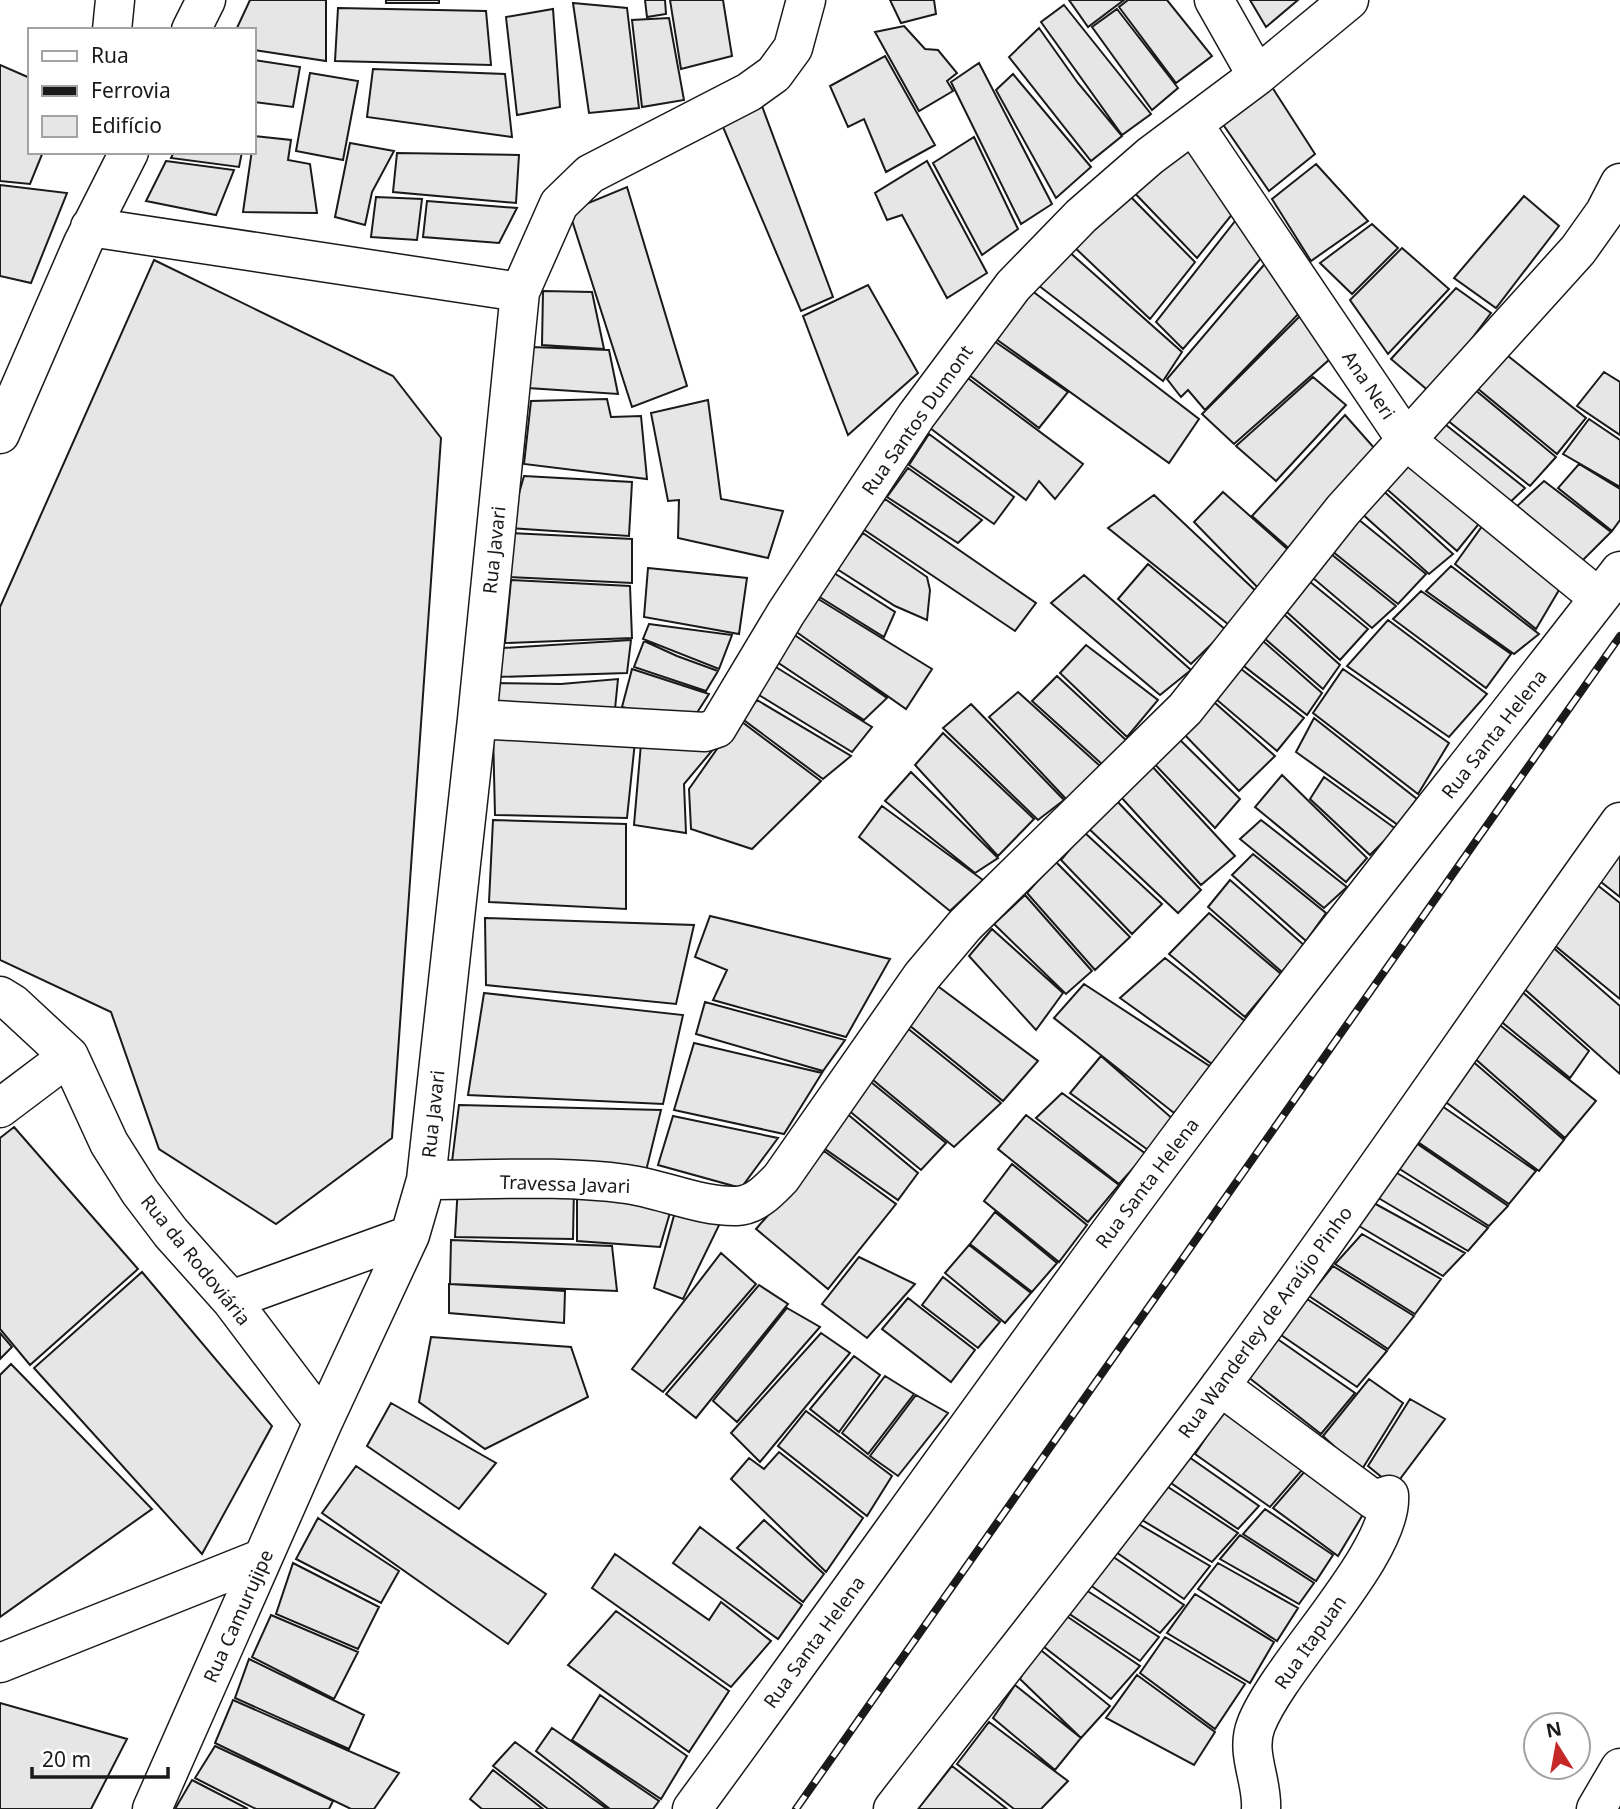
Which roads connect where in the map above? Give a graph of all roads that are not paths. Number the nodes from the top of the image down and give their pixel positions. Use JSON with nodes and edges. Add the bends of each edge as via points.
{"nodes":[{"id":1,"x":115,"y":0,"type":"edge"},
{"id":2,"x":206,"y":0,"type":"edge"},
{"id":3,"x":806,"y":0,"type":"edge"},
{"id":4,"x":1214,"y":0,"type":"edge"},
{"id":5,"x":1349,"y":0,"type":"edge"},
{"id":6,"x":112,"y":28,"type":"edge"},
{"id":7,"x":192,"y":28,"type":"edge"},
{"id":8,"x":1257,"y":76,"type":"junction"},
{"id":9,"x":1193,"y":124,"type":"junction"},
{"id":10,"x":99,"y":154,"type":"edge"},
{"id":11,"x":128,"y":154,"type":"edge"},
{"id":12,"x":1620,"y":183,"type":"edge"},
{"id":13,"x":90,"y":227,"type":"junction"},
{"id":14,"x":520,"y":292,"type":"junction"},
{"id":15,"x":0,"y":434,"type":"edge"},
{"id":16,"x":1406,"y":441,"type":"junction"},
{"id":17,"x":1609,"y":584,"type":"edge"},
{"id":18,"x":477,"y":719,"type":"junction"},
{"id":19,"x":1620,"y":822,"type":"edge"},
{"id":20,"x":0,"y":996,"type":"edge"},
{"id":21,"x":69,"y":1056,"type":"junction"},
{"id":22,"x":0,"y":1108,"type":"edge"},
{"id":23,"x":426,"y":1180,"type":"junction"},
{"id":24,"x":410,"y":1235,"type":"junction"},
{"id":25,"x":231,"y":1300,"type":"junction"},
{"id":26,"x":1220,"y":1386,"type":"junction"},
{"id":27,"x":323,"y":1422,"type":"junction"},
{"id":28,"x":263,"y":1558,"type":"junction"},
{"id":29,"x":0,"y":1663,"type":"edge"},
{"id":30,"x":1620,"y":1768,"type":"edge"},
{"id":31,"x":152,"y":1809,"type":"edge"},
{"id":32,"x":692,"y":1809,"type":"edge"},
{"id":33,"x":893,"y":1809,"type":"edge"},
{"id":34,"x":1261,"y":1809,"type":"edge"},
{"id":35,"x":1596,"y":1809,"type":"edge"}],
"edges":[{"from":1,"to":6,"type":"street"},
{"from":2,"to":7,"type":"street"},
{"from":3,"to":14,"type":"street","name":"Rua Javari","via":[[793,48],[774,74],[590,174],[559,204]]},
{"from":4,"to":8,"type":"street"},
{"from":5,"to":8,"type":"street","name":"Rua Santos Dumont"},
{"from":8,"to":9,"type":"street","name":"Rua Santos Dumont"},
{"from":9,"to":16,"type":"street","name":"Ana Neri"},
{"from":9,"to":18,"type":"street","name":"Rua Santos Dumont","via":[[1081,216],[1013,286],[916,416],[786,612],[717,729]]},
{"from":10,"to":13,"type":"street"},
{"from":11,"to":13,"type":"street"},
{"from":12,"to":16,"type":"street","via":[[1578,250]]},
{"from":13,"to":14,"type":"street"},
{"from":13,"to":15,"type":"street"},
{"from":14,"to":18,"type":"street","name":"Rua Javari"},
{"from":16,"to":17,"type":"street","name":"Ana Neri"},
{"from":16,"to":23,"type":"street","name":"Travessa Javari","via":[[1343,510],[1185,709],[965,925],[922,976],[781,1178],[751,1203],[703,1202],[626,1184],[577,1180]]},
{"from":17,"to":32,"type":"street","name":"Rua Santa Helena","via":[[1202,1108]]},
{"from":18,"to":23,"type":"street","name":"Rua Javari"},
{"from":19,"to":26,"type":"street","name":"Rua Wanderley de Araújo Pinho","via":[[1430,1096]]},
{"from":20,"to":21,"type":"street","name":"Rua da Rodoviária"},
{"from":21,"to":22,"type":"street"},
{"from":21,"to":25,"type":"street","name":"Rua da Rodoviária","via":[[109,1143],[140,1192]]},
{"from":23,"to":24,"type":"street","name":"Rua Javari"},
{"from":24,"to":25,"type":"street"},
{"from":24,"to":27,"type":"street","name":"Rua Javari"},
{"from":25,"to":27,"type":"street","name":"Rua da Rodoviária"},
{"from":26,"to":33,"type":"street","name":"Rua Wanderley de Araújo Pinho"},
{"from":26,"to":34,"type":"street","name":"Rua Itapuan","via":[[1374,1500],[1389,1495],[1387,1515],[1375,1543],[1256,1725],[1253,1757]]},
{"from":27,"to":28,"type":"street","name":"Rua Camurujipe"},
{"from":28,"to":29,"type":"street"},
{"from":28,"to":31,"type":"street","name":"Rua Camurujipe"},
{"from":30,"to":35,"type":"street"}]}
